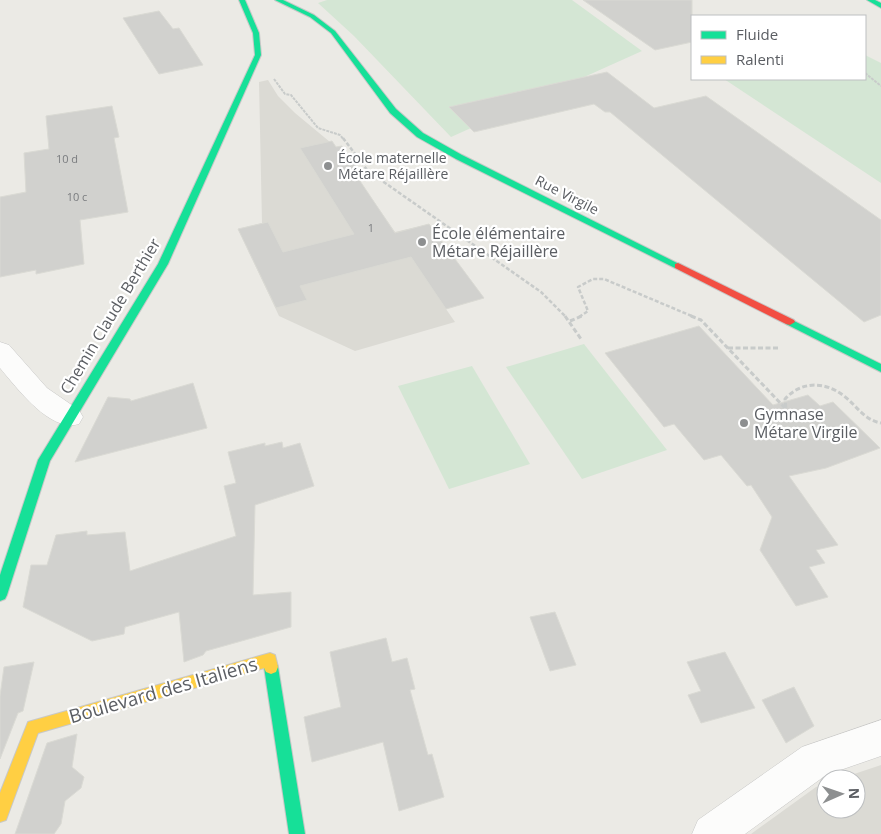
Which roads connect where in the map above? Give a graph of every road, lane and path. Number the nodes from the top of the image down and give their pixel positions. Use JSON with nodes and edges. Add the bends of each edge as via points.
{"nodes":[{"id":1,"x":242,"y":0,"type":"edge"},
{"id":2,"x":278,"y":0,"type":"edge"},
{"id":3,"x":870,"y":0,"type":"edge"},
{"id":4,"x":881,"y":6,"type":"edge"},
{"id":5,"x":258,"y":55,"type":"junction"},
{"id":6,"x":866,"y":74,"type":"edge"},
{"id":7,"x":881,"y":86,"type":"edge"},
{"id":8,"x":570,"y":321,"type":"junction"},
{"id":9,"x":798,"y":328,"type":"junction"},
{"id":10,"x":581,"y":339,"type":"dead end"},
{"id":11,"x":728,"y":348,"type":"junction"},
{"id":12,"x":0,"y":351,"type":"edge"},
{"id":13,"x":881,"y":368,"type":"edge"},
{"id":14,"x":69,"y":417,"type":"junction"},
{"id":15,"x":881,"y":423,"type":"edge"},
{"id":16,"x":0,"y":595,"type":"edge"},
{"id":17,"x":881,"y":738,"type":"edge"},
{"id":18,"x":0,"y":814,"type":"edge"},
{"id":19,"x":297,"y":834,"type":"edge"},
{"id":20,"x":712,"y":834,"type":"edge"}],
"edges":[{"from":1,"to":5,"type":"street","via":[[256,33]]},
{"from":2,"to":9,"type":"street","name":"Rue Virgile","via":[[312,16],[333,32],[394,111],[420,135],[459,158]]},
{"from":3,"to":4,"type":"street"},
{"from":5,"to":8,"type":"path","via":[[285,94],[291,95],[318,128],[340,135],[368,171],[541,292]]},
{"from":5,"to":14,"type":"street","name":"Chemin Claude Berthier","via":[[163,264]]},
{"from":6,"to":7,"type":"path"},
{"from":8,"to":10,"type":"path"},
{"from":8,"to":11,"type":"path","via":[[588,311],[578,287],[592,279],[604,279],[701,320]]},
{"from":9,"to":11,"type":"path","via":[[795,348]]},
{"from":9,"to":13,"type":"street","name":"Rue Virgile"},
{"from":11,"to":15,"type":"path","via":[[786,409],[784,399],[790,391],[814,384],[837,391],[866,419]]},
{"from":12,"to":14,"type":"street","via":[[38,395]]},
{"from":14,"to":16,"type":"street","name":"Chemin Claude Berthier","via":[[44,460]]},
{"from":17,"to":20,"type":"street","via":[[815,760]]},
{"from":18,"to":19,"type":"street","name":"Boulevard des Italiens","via":[[33,727],[270,660]]}]}
